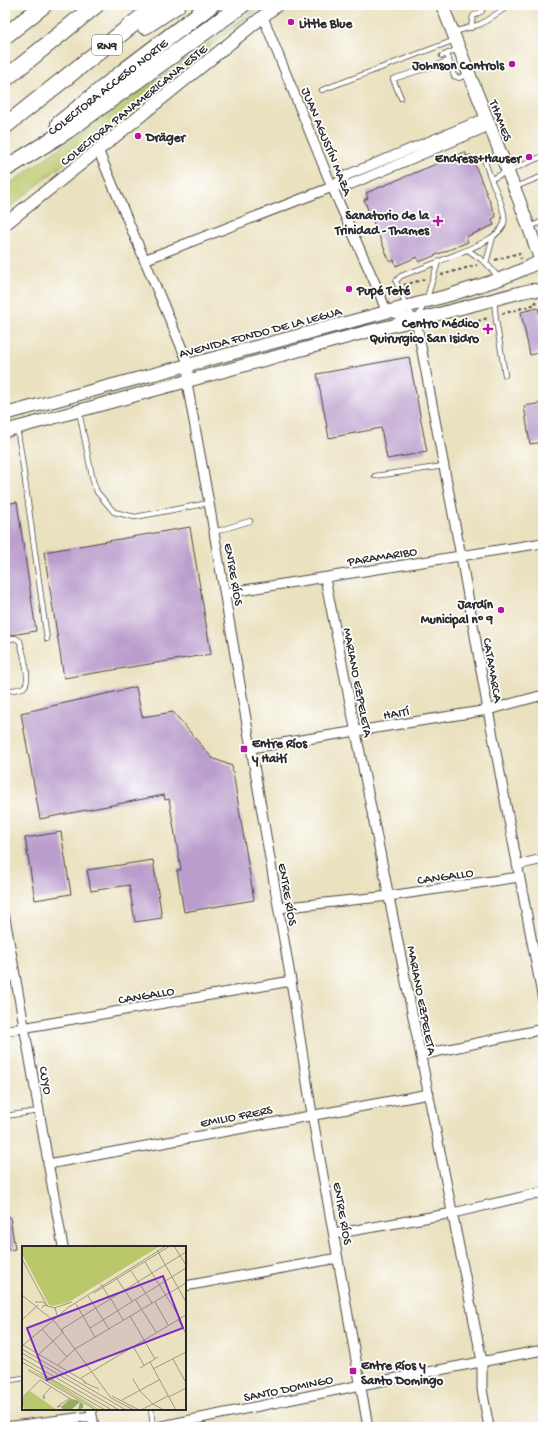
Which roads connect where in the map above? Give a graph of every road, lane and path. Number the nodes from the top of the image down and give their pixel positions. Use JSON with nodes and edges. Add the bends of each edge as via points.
{"nodes":[{"id":1,"x":26,"y":5,"type":"edge"},
{"id":2,"x":44,"y":5,"type":"edge"},
{"id":3,"x":87,"y":5,"type":"edge"},
{"id":4,"x":96,"y":5,"type":"edge"},
{"id":5,"x":157,"y":5,"type":"edge"},
{"id":6,"x":177,"y":5,"type":"edge"},
{"id":7,"x":210,"y":5,"type":"edge"},
{"id":8,"x":242,"y":5,"type":"edge"},
{"id":9,"x":276,"y":5,"type":"edge"},
{"id":10,"x":456,"y":5,"type":"edge"},
{"id":11,"x":510,"y":5,"type":"edge"},
{"id":12,"x":443,"y":8,"type":"edge"},
{"id":13,"x":482,"y":11,"type":"dead end"},
{"id":14,"x":263,"y":17,"type":"junction"},
{"id":15,"x":5,"y":25,"type":"edge"},
{"id":16,"x":471,"y":28,"type":"junction"},
{"id":17,"x":5,"y":36,"type":"edge"},
{"id":18,"x":456,"y":40,"type":"junction"},
{"id":19,"x":47,"y":45,"type":"junction"},
{"id":20,"x":449,"y":61,"type":"junction"},
{"id":21,"x":469,"y":74,"type":"junction"},
{"id":22,"x":5,"y":79,"type":"edge"},
{"id":23,"x":57,"y":85,"type":"junction"},
{"id":24,"x":322,"y":90,"type":"dead end"},
{"id":25,"x":400,"y":98,"type":"dead end"},
{"id":26,"x":488,"y":122,"type":"junction"},
{"id":27,"x":5,"y":126,"type":"edge"},
{"id":28,"x":98,"y":150,"type":"junction"},
{"id":29,"x":500,"y":153,"type":"junction"},
{"id":30,"x":543,"y":156,"type":"edge"},
{"id":31,"x":5,"y":168,"type":"edge"},
{"id":32,"x":508,"y":171,"type":"junction"},
{"id":33,"x":543,"y":176,"type":"edge"},
{"id":34,"x":491,"y":179,"type":"junction"},
{"id":35,"x":332,"y":187,"type":"junction"},
{"id":36,"x":514,"y":187,"type":"junction"},
{"id":37,"x":543,"y":221,"type":"edge"},
{"id":38,"x":5,"y":224,"type":"edge"},
{"id":39,"x":529,"y":228,"type":"junction"},
{"id":40,"x":493,"y":237,"type":"junction"},
{"id":41,"x":468,"y":250,"type":"junction"},
{"id":42,"x":144,"y":260,"type":"junction"},
{"id":43,"x":438,"y":262,"type":"junction"},
{"id":44,"x":486,"y":263,"type":"junction"},
{"id":45,"x":542,"y":263,"type":"edge"},
{"id":46,"x":524,"y":269,"type":"junction"},
{"id":47,"x":433,"y":277,"type":"junction"},
{"id":48,"x":500,"y":279,"type":"junction"},
{"id":49,"x":398,"y":287,"type":"junction"},
{"id":50,"x":543,"y":291,"type":"edge"},
{"id":51,"x":494,"y":298,"type":"junction"},
{"id":52,"x":426,"y":301,"type":"junction"},
{"id":53,"x":406,"y":306,"type":"junction"},
{"id":54,"x":386,"y":311,"type":"junction"},
{"id":55,"x":416,"y":320,"type":"junction"},
{"id":56,"x":189,"y":365,"type":"junction"},
{"id":57,"x":505,"y":375,"type":"dead end"},
{"id":58,"x":187,"y":382,"type":"junction"},
{"id":59,"x":79,"y":411,"type":"junction"},
{"id":60,"x":5,"y":414,"type":"edge"},
{"id":61,"x":11,"y":430,"type":"edge"},
{"id":62,"x":444,"y":466,"type":"junction"},
{"id":63,"x":375,"y":476,"type":"dead end"},
{"id":64,"x":209,"y":503,"type":"junction"},
{"id":65,"x":250,"y":521,"type":"dead end"},
{"id":66,"x":214,"y":532,"type":"junction"},
{"id":67,"x":543,"y":543,"type":"edge"},
{"id":68,"x":461,"y":556,"type":"junction"},
{"id":69,"x":325,"y":578,"type":"junction"},
{"id":70,"x":225,"y":594,"type":"junction"},
{"id":71,"x":47,"y":639,"type":"dead end"},
{"id":72,"x":5,"y":640,"type":"edge"},
{"id":73,"x":5,"y":691,"type":"edge"},
{"id":74,"x":543,"y":695,"type":"edge"},
{"id":75,"x":488,"y":710,"type":"junction"},
{"id":76,"x":356,"y":731,"type":"junction"},
{"id":77,"x":252,"y":748,"type":"junction"},
{"id":78,"x":543,"y":859,"type":"edge"},
{"id":79,"x":517,"y":865,"type":"junction"},
{"id":80,"x":519,"y":877,"type":"junction"},
{"id":81,"x":389,"y":896,"type":"junction"},
{"id":82,"x":278,"y":908,"type":"junction"},
{"id":83,"x":5,"y":918,"type":"edge"},
{"id":84,"x":291,"y":981,"type":"junction"},
{"id":85,"x":543,"y":1000,"type":"edge"},
{"id":86,"x":25,"y":1028,"type":"junction"},
{"id":87,"x":543,"y":1030,"type":"edge"},
{"id":88,"x":5,"y":1031,"type":"edge"},
{"id":89,"x":421,"y":1055,"type":"junction"},
{"id":90,"x":429,"y":1094,"type":"junction"},
{"id":91,"x":39,"y":1111,"type":"junction"},
{"id":92,"x":312,"y":1114,"type":"junction"},
{"id":93,"x":5,"y":1116,"type":"edge"},
{"id":94,"x":48,"y":1164,"type":"junction"},
{"id":95,"x":543,"y":1192,"type":"edge"},
{"id":96,"x":453,"y":1212,"type":"junction"},
{"id":97,"x":334,"y":1234,"type":"junction"},
{"id":98,"x":63,"y":1246,"type":"edge"},
{"id":99,"x":338,"y":1258,"type":"junction"},
{"id":100,"x":186,"y":1286,"type":"edge"},
{"id":101,"x":543,"y":1350,"type":"edge"},
{"id":102,"x":482,"y":1361,"type":"junction"},
{"id":103,"x":22,"y":1378,"type":"edge"},
{"id":104,"x":5,"y":1381,"type":"edge"},
{"id":105,"x":361,"y":1385,"type":"junction"},
{"id":106,"x":150,"y":1410,"type":"edge"},
{"id":107,"x":92,"y":1413,"type":"edge"},
{"id":108,"x":5,"y":1427,"type":"edge"},
{"id":109,"x":94,"y":1427,"type":"edge"},
{"id":110,"x":153,"y":1427,"type":"edge"},
{"id":111,"x":157,"y":1427,"type":"edge"},
{"id":112,"x":368,"y":1427,"type":"edge"},
{"id":113,"x":489,"y":1427,"type":"edge"}],
"edges":[{"from":1,"to":15,"type":"highway"},
{"from":2,"to":17,"type":"highway"},
{"from":3,"to":19,"type":"highway"},
{"from":4,"to":19,"type":"highway"},
{"from":5,"to":23,"type":"highway","number":"RN9"},
{"from":6,"to":23,"type":"highway"},
{"from":7,"to":31,"type":"highway","name":"COLECTORA ACCESO NORTE"},
{"from":8,"to":31,"type":"highway","via":[[68,130]]},
{"from":9,"to":14,"type":"main road","name":"COLECTORA PANAMERICANA ESTE"},
{"from":10,"to":12,"type":"lane"},
{"from":11,"to":16,"type":"lane","via":[[489,20]]},
{"from":12,"to":18,"type":"main road","name":"THAMES"},
{"from":13,"to":16,"type":"lane","via":[[474,16]]},
{"from":14,"to":28,"type":"main road","name":"COLECTORA PANAMERICANA ESTE"},
{"from":14,"to":35,"type":"street","name":"JUAN AGUSTÍN MAZA"},
{"from":16,"to":18,"type":"lane"},
{"from":18,"to":20,"type":"lane","via":[[444,55]]},
{"from":18,"to":21,"type":"main road","name":"THAMES"},
{"from":18,"to":24,"type":"lane"},
{"from":19,"to":22,"type":"highway"},
{"from":20,"to":21,"type":"lane","via":[[454,76],[459,78]]},
{"from":20,"to":25,"type":"lane","via":[[393,79]]},
{"from":21,"to":26,"type":"main road","name":"THAMES"},
{"from":23,"to":27,"type":"highway","number":"RN9"},
{"from":26,"to":29,"type":"main road","name":"THAMES"},
{"from":26,"to":35,"type":"street","via":[[347,175]]},
{"from":28,"to":38,"type":"main road","name":"COLECTORA PANAMERICANA ESTE"},
{"from":28,"to":42,"type":"street"},
{"from":29,"to":32,"type":"main road","name":"THAMES"},
{"from":29,"to":34,"type":"lane","via":[[485,162]]},
{"from":30,"to":32,"type":"lane"},
{"from":32,"to":34,"type":"lane"},
{"from":32,"to":36,"type":"main road","name":"THAMES"},
{"from":33,"to":36,"type":"lane"},
{"from":34,"to":40,"type":"lane","via":[[504,214],[504,223]]},
{"from":35,"to":42,"type":"street"},
{"from":35,"to":54,"type":"street","name":"JUAN AGUSTÍN MAZA"},
{"from":36,"to":39,"type":"main road","name":"THAMES"},
{"from":37,"to":39,"type":"lane"},
{"from":39,"to":45,"type":"main road","name":"THAMES"},
{"from":40,"to":41,"type":"lane"},
{"from":40,"to":44,"type":"lane"},
{"from":41,"to":43,"type":"lane"},
{"from":41,"to":44,"type":"lane"},
{"from":42,"to":56,"type":"street"},
{"from":43,"to":47,"type":"lane"},
{"from":43,"to":49,"type":"lane","via":[[401,276],[396,281]]},
{"from":44,"to":46,"type":"path","via":[[519,253]]},
{"from":44,"to":47,"type":"path"},
{"from":44,"to":48,"type":"lane"},
{"from":45,"to":46,"type":"main road","name":"AVENIDA FONDO DE LA LEGUA"},
{"from":46,"to":48,"type":"main road","name":"AVENIDA FONDO DE LA LEGUA"},
{"from":47,"to":49,"type":"path"},
{"from":47,"to":52,"type":"lane"},
{"from":48,"to":52,"type":"main road","name":"AVENIDA FONDO DE LA LEGUA"},
{"from":49,"to":53,"type":"lane"},
{"from":50,"to":51,"type":"main road","via":[[532,290]]},
{"from":51,"to":55,"type":"main road"},
{"from":51,"to":57,"type":"lane"},
{"from":52,"to":53,"type":"main road","name":"AVENIDA FONDO DE LA LEGUA"},
{"from":52,"to":55,"type":"lane"},
{"from":53,"to":54,"type":"main road","name":"AVENIDA FONDO DE LA LEGUA"},
{"from":53,"to":55,"type":"lane"},
{"from":54,"to":55,"type":"street"},
{"from":54,"to":56,"type":"main road","name":"AVENIDA FONDO DE LA LEGUA"},
{"from":55,"to":58,"type":"main road"},
{"from":55,"to":62,"type":"street","name":"CATAMARCA"},
{"from":56,"to":58,"type":"street","name":"ENTRE RÍOS"},
{"from":56,"to":60,"type":"main road","name":"AVENIDA FONDO DE LA LEGUA"},
{"from":58,"to":59,"type":"main road"},
{"from":58,"to":64,"type":"street","name":"ENTRE RÍOS"},
{"from":59,"to":61,"type":"main road"},
{"from":59,"to":64,"type":"lane","via":[[97,492],[114,512],[135,517]]},
{"from":61,"to":71,"type":"lane","via":[[21,452]]},
{"from":62,"to":63,"type":"lane"},
{"from":62,"to":68,"type":"street","name":"CATAMARCA"},
{"from":64,"to":66,"type":"street","name":"ENTRE RÍOS"},
{"from":65,"to":66,"type":"lane"},
{"from":66,"to":70,"type":"street","name":"ENTRE RÍOS"},
{"from":67,"to":68,"type":"street","name":"PARAMARIBO"},
{"from":68,"to":69,"type":"street","name":"PARAMARIBO"},
{"from":68,"to":75,"type":"street","name":"CATAMARCA"},
{"from":69,"to":70,"type":"street","name":"PARAMARIBO"},
{"from":69,"to":76,"type":"street","name":"MARIANO EZPELETA"},
{"from":70,"to":77,"type":"street","name":"ENTRE RÍOS"},
{"from":72,"to":73,"type":"lane","via":[[20,640],[28,678],[22,688]]},
{"from":74,"to":75,"type":"street","name":"HAITÍ"},
{"from":75,"to":76,"type":"street","name":"HAITÍ"},
{"from":75,"to":79,"type":"street","name":"CATAMARCA"},
{"from":76,"to":77,"type":"street","name":"HAITÍ"},
{"from":76,"to":81,"type":"street","name":"MARIANO EZPELETA"},
{"from":77,"to":82,"type":"street","name":"ENTRE RÍOS"},
{"from":78,"to":79,"type":"street"},
{"from":79,"to":80,"type":"street","name":"CATAMARCA"},
{"from":80,"to":81,"type":"street","name":"CANGALLO"},
{"from":80,"to":85,"type":"street","name":"CATAMARCA"},
{"from":81,"to":82,"type":"street","name":"CANGALLO"},
{"from":81,"to":89,"type":"street","name":"MARIANO EZPELETA"},
{"from":82,"to":84,"type":"street","name":"ENTRE RÍOS"},
{"from":83,"to":86,"type":"street","name":"CUYO"},
{"from":84,"to":86,"type":"street","name":"CANGALLO"},
{"from":84,"to":92,"type":"street","name":"ENTRE RÍOS"},
{"from":86,"to":88,"type":"street","name":"CANGALLO"},
{"from":86,"to":91,"type":"street","name":"CUYO"},
{"from":87,"to":89,"type":"street"},
{"from":89,"to":90,"type":"street","name":"MARIANO EZPELETA"},
{"from":90,"to":92,"type":"street","name":"EMILIO FRERS"},
{"from":90,"to":96,"type":"street","name":"MARIANO EZPELETA"},
{"from":91,"to":93,"type":"lane"},
{"from":91,"to":94,"type":"street","name":"CUYO"},
{"from":92,"to":94,"type":"street","name":"EMILIO FRERS"},
{"from":92,"to":97,"type":"street","name":"ENTRE RÍOS"},
{"from":94,"to":98,"type":"street","name":"CUYO"},
{"from":95,"to":96,"type":"street"},
{"from":96,"to":97,"type":"street"},
{"from":96,"to":102,"type":"street","name":"MARIANO EZPELETA"},
{"from":97,"to":99,"type":"street","name":"ENTRE RÍOS"},
{"from":99,"to":100,"type":"street"},
{"from":99,"to":105,"type":"street","name":"ENTRE RÍOS"},
{"from":101,"to":102,"type":"street","name":"SANTO DOMINGO"},
{"from":102,"to":105,"type":"street","name":"SANTO DOMINGO"},
{"from":102,"to":113,"type":"street","name":"MARIANO EZPELETA","via":[[482,1390]]},
{"from":103,"to":104,"type":"lane"},
{"from":105,"to":111,"type":"street","name":"SANTO DOMINGO"},
{"from":105,"to":112,"type":"street","name":"ENTRE RÍOS"},
{"from":106,"to":110,"type":"lane"},
{"from":107,"to":108,"type":"street"},
{"from":107,"to":109,"type":"street"}]}
